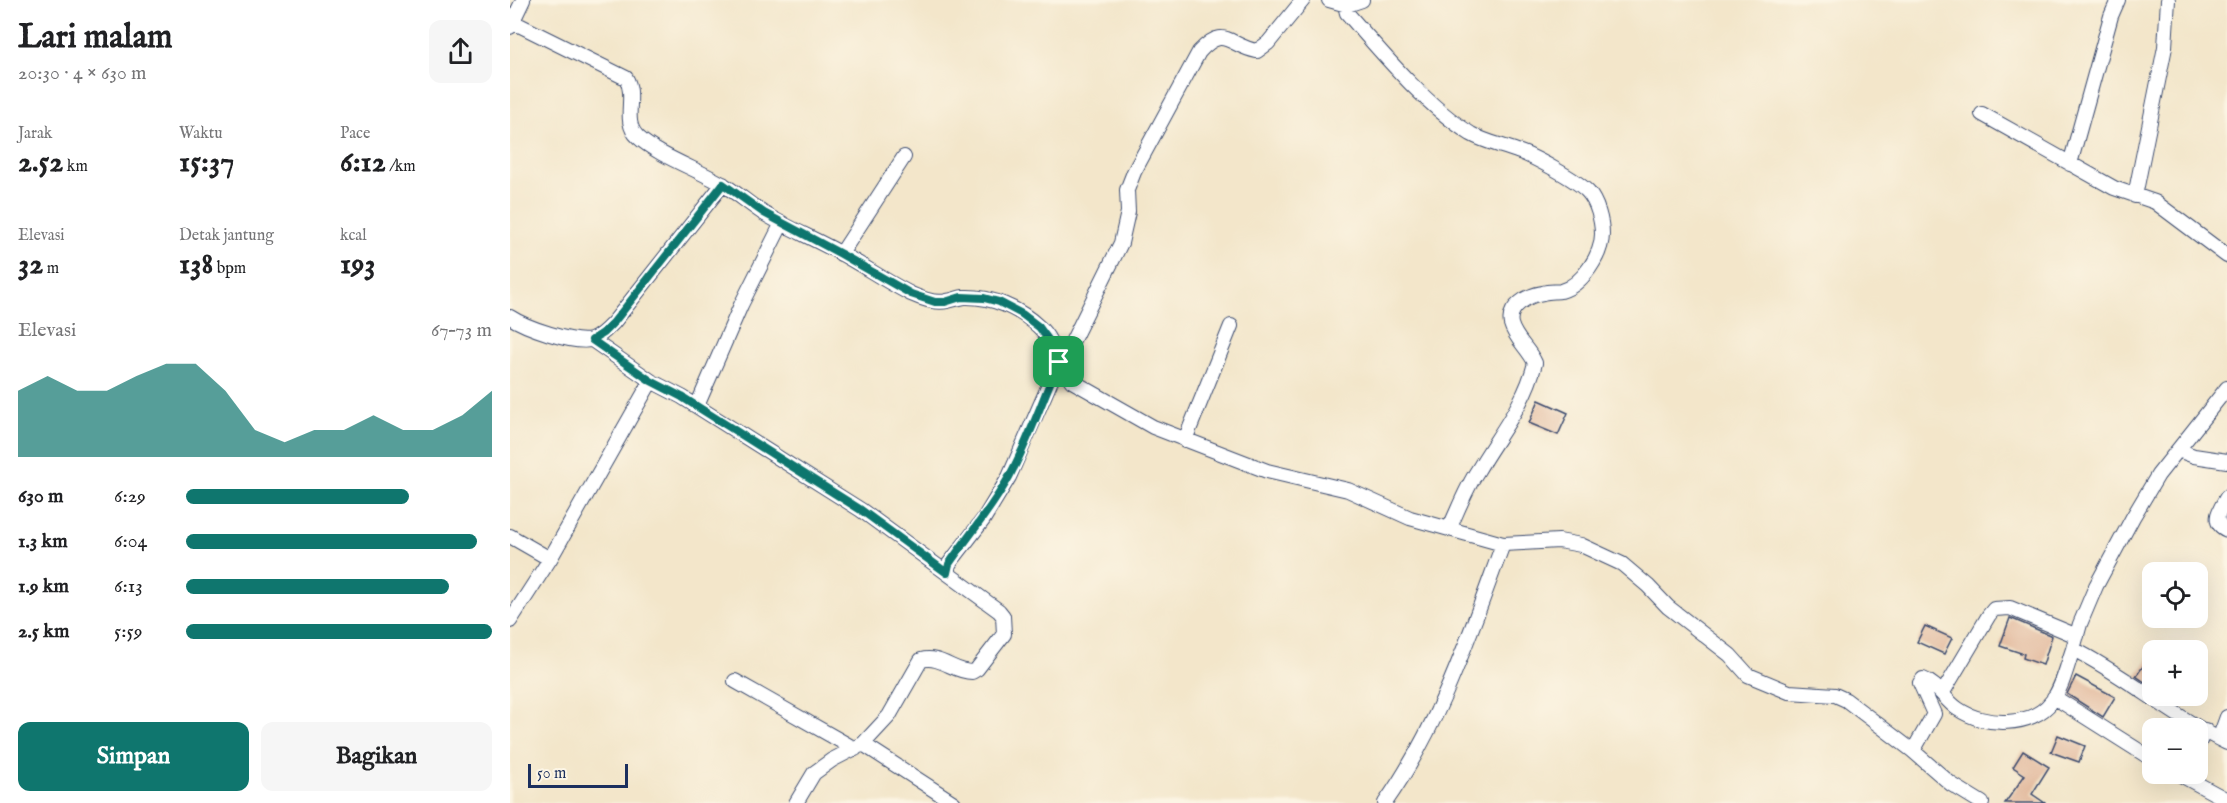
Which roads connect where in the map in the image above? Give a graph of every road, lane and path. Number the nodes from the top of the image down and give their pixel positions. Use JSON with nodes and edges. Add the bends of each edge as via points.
{"nodes":[{"id":1,"x":523,"y":0,"type":"edge"},
{"id":2,"x":1304,"y":0,"type":"edge"},
{"id":3,"x":1329,"y":0,"type":"edge"},
{"id":4,"x":1362,"y":0,"type":"edge"},
{"id":5,"x":2118,"y":0,"type":"edge"},
{"id":6,"x":2168,"y":0,"type":"edge"},
{"id":7,"x":1345,"y":5,"type":"junction"},
{"id":8,"x":512,"y":25,"type":"edge"},
{"id":9,"x":1982,"y":114,"type":"dead end"},
{"id":10,"x":904,"y":157,"type":"dead end"},
{"id":11,"x":2070,"y":164,"type":"junction"},
{"id":12,"x":723,"y":184,"type":"junction"},
{"id":13,"x":2135,"y":196,"type":"junction"},
{"id":14,"x":782,"y":223,"type":"junction"},
{"id":15,"x":841,"y":254,"type":"junction"},
{"id":16,"x":2227,"y":256,"type":"edge"},
{"id":17,"x":510,"y":317,"type":"edge"},
{"id":18,"x":1231,"y":326,"type":"dead end"},
{"id":19,"x":592,"y":340,"type":"junction"},
{"id":20,"x":1059,"y":362,"type":"junction"},
{"id":21,"x":651,"y":381,"type":"junction"},
{"id":22,"x":2227,"y":388,"type":"edge"},
{"id":23,"x":697,"y":406,"type":"junction"},
{"id":24,"x":1185,"y":440,"type":"junction"},
{"id":25,"x":2178,"y":450,"type":"junction"},
{"id":26,"x":2227,"y":461,"type":"edge"},
{"id":27,"x":2227,"y":497,"type":"edge"},
{"id":28,"x":1449,"y":529,"type":"junction"},
{"id":29,"x":2227,"y":530,"type":"edge"},
{"id":30,"x":510,"y":536,"type":"edge"},
{"id":31,"x":1503,"y":544,"type":"junction"},
{"id":32,"x":550,"y":559,"type":"junction"},
{"id":33,"x":947,"y":573,"type":"junction"},
{"id":34,"x":510,"y":621,"type":"edge"},
{"id":35,"x":2075,"y":642,"type":"junction"},
{"id":36,"x":735,"y":681,"type":"dead end"},
{"id":37,"x":1942,"y":694,"type":"junction"},
{"id":38,"x":2054,"y":697,"type":"junction"},
{"id":39,"x":2227,"y":717,"type":"edge"},
{"id":40,"x":2186,"y":718,"type":"edge"},
{"id":41,"x":2208,"y":732,"type":"edge"},
{"id":42,"x":2223,"y":741,"type":"edge"},
{"id":43,"x":859,"y":747,"type":"junction"},
{"id":44,"x":1913,"y":751,"type":"junction"},
{"id":45,"x":2142,"y":753,"type":"edge"},
{"id":46,"x":2198,"y":784,"type":"edge"},
{"id":47,"x":2227,"y":800,"type":"edge"},
{"id":48,"x":796,"y":803,"type":"edge"},
{"id":49,"x":954,"y":803,"type":"edge"},
{"id":50,"x":1385,"y":803,"type":"edge"},
{"id":51,"x":1982,"y":803,"type":"edge"}],
"edges":[{"from":1,"to":8,"type":"street"},
{"from":2,"to":20,"type":"street","via":[[1257,51],[1220,38],[1211,39],[1199,52],[1134,172],[1127,190],[1128,212],[1121,243]]},
{"from":3,"to":7,"type":"street"},
{"from":4,"to":7,"type":"street"},
{"from":5,"to":11,"type":"street"},
{"from":6,"to":13,"type":"street","via":[[2165,47]]},
{"from":7,"to":28,"type":"street","via":[[1347,13],[1402,75],[1448,117],[1471,134],[1519,151],[1578,183],[1589,193],[1600,217],[1600,249],[1580,279],[1561,291],[1524,299],[1515,307],[1511,324],[1535,363],[1530,383],[1477,471]]},
{"from":8,"to":12,"type":"street","via":[[626,78],[631,86],[630,126],[638,137]]},
{"from":9,"to":11,"type":"street"},
{"from":10,"to":15,"type":"street"},
{"from":11,"to":13,"type":"street"},
{"from":12,"to":14,"type":"street"},
{"from":12,"to":19,"type":"street","via":[[614,322]]},
{"from":13,"to":16,"type":"street","via":[[2155,202]]},
{"from":14,"to":15,"type":"street"},
{"from":14,"to":23,"type":"street"},
{"from":15,"to":20,"type":"street","via":[[924,299],[945,302],[961,297],[999,302],[1039,327]]},
{"from":17,"to":19,"type":"street","via":[[520,324],[573,339]]},
{"from":18,"to":24,"type":"street"},
{"from":19,"to":21,"type":"street"},
{"from":20,"to":24,"type":"street","via":[[1072,381],[1153,428]]},
{"from":20,"to":33,"type":"street","via":[[1009,477],[983,520],[949,564]]},
{"from":21,"to":23,"type":"street"},
{"from":21,"to":32,"type":"street"},
{"from":22,"to":25,"type":"street"},
{"from":23,"to":33,"type":"street","via":[[861,510]]},
{"from":24,"to":28,"type":"street","via":[[1267,471],[1348,490],[1410,518]]},
{"from":25,"to":26,"type":"street"},
{"from":25,"to":35,"type":"street","via":[[2133,517],[2096,586]]},
{"from":27,"to":29,"type":"street","via":[[2217,514],[2217,521]]},
{"from":28,"to":31,"type":"street"},
{"from":30,"to":32,"type":"street"},
{"from":31,"to":44,"type":"street","via":[[1559,541],[1581,545],[1622,564],[1668,607],[1730,655],[1748,675],[1789,692],[1834,695],[1846,700]]},
{"from":31,"to":50,"type":"street","via":[[1449,686],[1423,740]]},
{"from":32,"to":34,"type":"street"},
{"from":33,"to":43,"type":"street","via":[[999,610],[1005,622],[1004,634],[972,672],[935,658],[921,660],[889,716]]},
{"from":35,"to":37,"type":"street","via":[[2010,608],[1994,609]]},
{"from":35,"to":38,"type":"street"},
{"from":35,"to":40,"type":"street","via":[[2092,658]]},
{"from":36,"to":43,"type":"street"},
{"from":37,"to":38,"type":"street","via":[[1957,709],[1997,722],[2038,714]]},
{"from":37,"to":44,"type":"street","via":[[1921,680],[1934,714]]},
{"from":38,"to":45,"type":"street"},
{"from":39,"to":42,"type":"street"},
{"from":41,"to":42,"type":"street"},
{"from":43,"to":48,"type":"street","via":[[814,773]]},
{"from":43,"to":49,"type":"street"},
{"from":44,"to":51,"type":"street","via":[[1951,784]]},
{"from":46,"to":47,"type":"street"}]}
